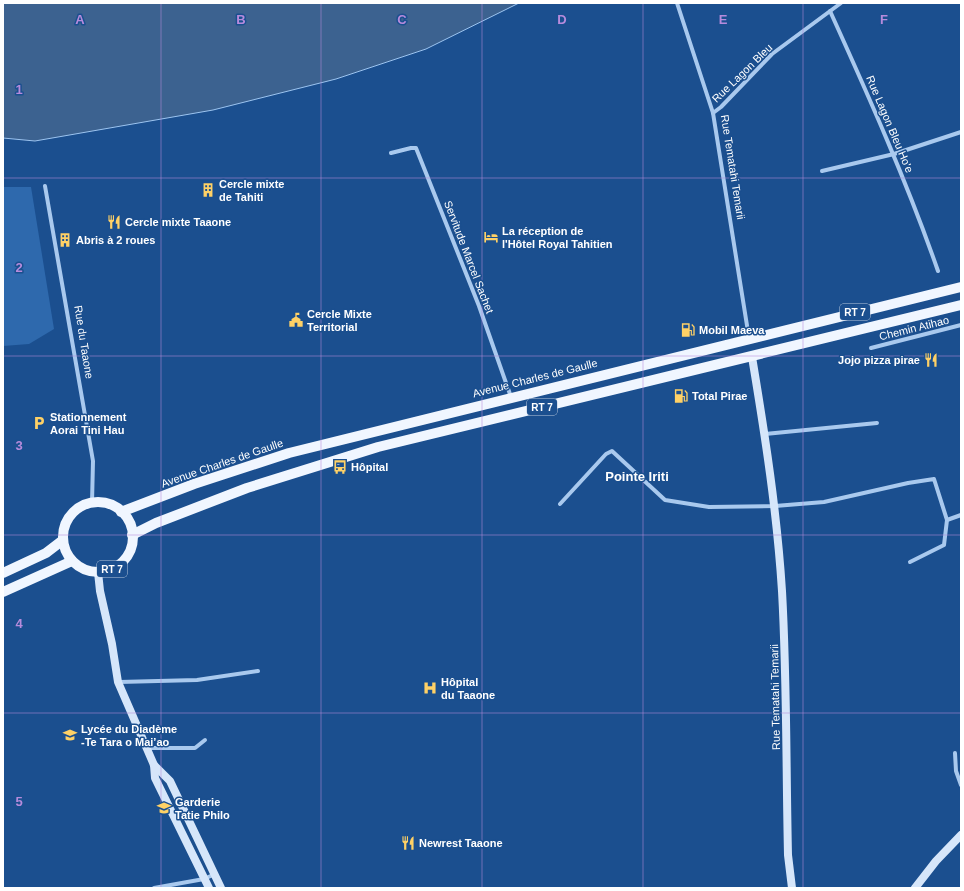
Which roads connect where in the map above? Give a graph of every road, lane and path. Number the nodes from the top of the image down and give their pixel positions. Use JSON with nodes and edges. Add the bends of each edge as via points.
{"nodes":[{"id":1,"x":678,"y":3,"type":"edge"},
{"id":2,"x":840,"y":3,"type":"edge"},
{"id":3,"x":830,"y":11,"type":"junction"},
{"id":4,"x":713,"y":113,"type":"junction"},
{"id":5,"x":961,"y":132,"type":"edge"},
{"id":6,"x":391,"y":153,"type":"dead end"},
{"id":7,"x":894,"y":154,"type":"junction"},
{"id":8,"x":822,"y":171,"type":"dead end"},
{"id":9,"x":45,"y":186,"type":"dead end"},
{"id":10,"x":938,"y":271,"type":"dead end"},
{"id":11,"x":961,"y":287,"type":"edge"},
{"id":12,"x":961,"y":305,"type":"edge"},
{"id":13,"x":961,"y":325,"type":"edge"},
{"id":14,"x":749,"y":338,"type":"junction"},
{"id":15,"x":871,"y":348,"type":"dead end"},
{"id":16,"x":752,"y":357,"type":"junction"},
{"id":17,"x":512,"y":397,"type":"junction"},
{"id":18,"x":877,"y":423,"type":"dead end"},
{"id":19,"x":765,"y":434,"type":"junction"},
{"id":20,"x":92,"y":503,"type":"junction"},
{"id":21,"x":560,"y":504,"type":"dead end"},
{"id":22,"x":775,"y":506,"type":"junction"},
{"id":23,"x":121,"y":512,"type":"junction"},
{"id":24,"x":961,"y":515,"type":"edge"},
{"id":25,"x":947,"y":520,"type":"junction"},
{"id":26,"x":132,"y":535,"type":"junction"},
{"id":27,"x":63,"y":540,"type":"junction"},
{"id":28,"x":72,"y":561,"type":"junction"},
{"id":29,"x":910,"y":562,"type":"dead end"},
{"id":30,"x":98,"y":572,"type":"junction"},
{"id":31,"x":3,"y":573,"type":"edge"},
{"id":32,"x":3,"y":592,"type":"edge"},
{"id":33,"x":258,"y":671,"type":"dead end"},
{"id":34,"x":118,"y":682,"type":"junction"},
{"id":35,"x":205,"y":740,"type":"dead end"},
{"id":36,"x":147,"y":748,"type":"junction"},
{"id":37,"x":955,"y":753,"type":"dead end"},
{"id":38,"x":154,"y":765,"type":"junction"},
{"id":39,"x":961,"y":785,"type":"edge"},
{"id":40,"x":961,"y":835,"type":"edge"},
{"id":41,"x":216,"y":874,"type":"junction"},
{"id":42,"x":204,"y":879,"type":"junction"},
{"id":43,"x":154,"y":888,"type":"edge"},
{"id":44,"x":209,"y":888,"type":"edge"},
{"id":45,"x":221,"y":888,"type":"edge"},
{"id":46,"x":792,"y":888,"type":"edge"},
{"id":47,"x":915,"y":888,"type":"edge"}],
"edges":[{"from":1,"to":4,"type":"street","name":"Rue Tematahi Temarii"},
{"from":2,"to":3,"type":"street","name":"Rue Lagon Bleu"},
{"from":3,"to":4,"type":"street","name":"Rue Lagon Bleu","via":[[772,54],[722,107]]},
{"from":3,"to":7,"type":"street","name":"Rue Lagon Bleu Ho'e"},
{"from":4,"to":14,"type":"street","name":"Rue Tematahi Temarii"},
{"from":5,"to":7,"type":"street"},
{"from":6,"to":17,"type":"street","name":"Servitude Marcel Sachet","via":[[416,148]]},
{"from":7,"to":8,"type":"street"},
{"from":7,"to":10,"type":"street","name":"Rue Lagon Bleu Ho'e"},
{"from":9,"to":20,"type":"street","name":"Rue du Taaone","via":[[93,461]]},
{"from":11,"to":14,"type":"main road","name":"Avenue Charles de Gaulle","number":"RT 7"},
{"from":12,"to":16,"type":"main road","number":"RT 7"},
{"from":13,"to":15,"type":"street","name":"Chemin Atihao"},
{"from":14,"to":17,"type":"main road","name":"Avenue Charles de Gaulle","number":"RT 7"},
{"from":16,"to":19,"type":"main road","name":"Rue Tematahi Temarii"},
{"from":16,"to":26,"type":"main road","number":"RT 7","via":[[343,456],[246,488]]},
{"from":17,"to":23,"type":"main road","name":"Avenue Charles de Gaulle","number":"RT 7","via":[[289,453],[200,482]]},
{"from":18,"to":19,"type":"street"},
{"from":19,"to":22,"type":"main road","name":"Rue Tematahi Temarii"},
{"from":20,"to":23,"type":"main road","via":[[107,504]]},
{"from":20,"to":27,"type":"main road","via":[[78,508],[69,518],[63,530]]},
{"from":21,"to":22,"type":"street","via":[[606,454],[612,451],[665,500],[709,507]]},
{"from":22,"to":25,"type":"street","via":[[824,502],[934,479]]},
{"from":22,"to":46,"type":"main road","name":"Rue Tematahi Temarii","via":[[785,644],[788,855]]},
{"from":23,"to":26,"type":"main road","via":[[129,522]]},
{"from":24,"to":25,"type":"street"},
{"from":25,"to":29,"type":"street","via":[[944,544]]},
{"from":26,"to":30,"type":"main road","number":"RT 7","via":[[130,550],[124,560],[114,568]]},
{"from":27,"to":28,"type":"main road"},
{"from":27,"to":31,"type":"main road","via":[[46,553]]},
{"from":28,"to":30,"type":"main road","number":"RT 7","via":[[82,568]]},
{"from":28,"to":32,"type":"main road"},
{"from":30,"to":34,"type":"main road"},
{"from":33,"to":34,"type":"street","via":[[197,680]]},
{"from":34,"to":36,"type":"main road"},
{"from":35,"to":36,"type":"street","via":[[195,748]]},
{"from":36,"to":38,"type":"main road"},
{"from":37,"to":39,"type":"street","via":[[956,771]]},
{"from":38,"to":41,"type":"main road","via":[[170,781]]},
{"from":38,"to":42,"type":"main road","via":[[155,778]]},
{"from":40,"to":47,"type":"main road"},
{"from":41,"to":42,"type":"street"},
{"from":41,"to":45,"type":"main road"},
{"from":42,"to":43,"type":"street"},
{"from":42,"to":44,"type":"main road"}]}
